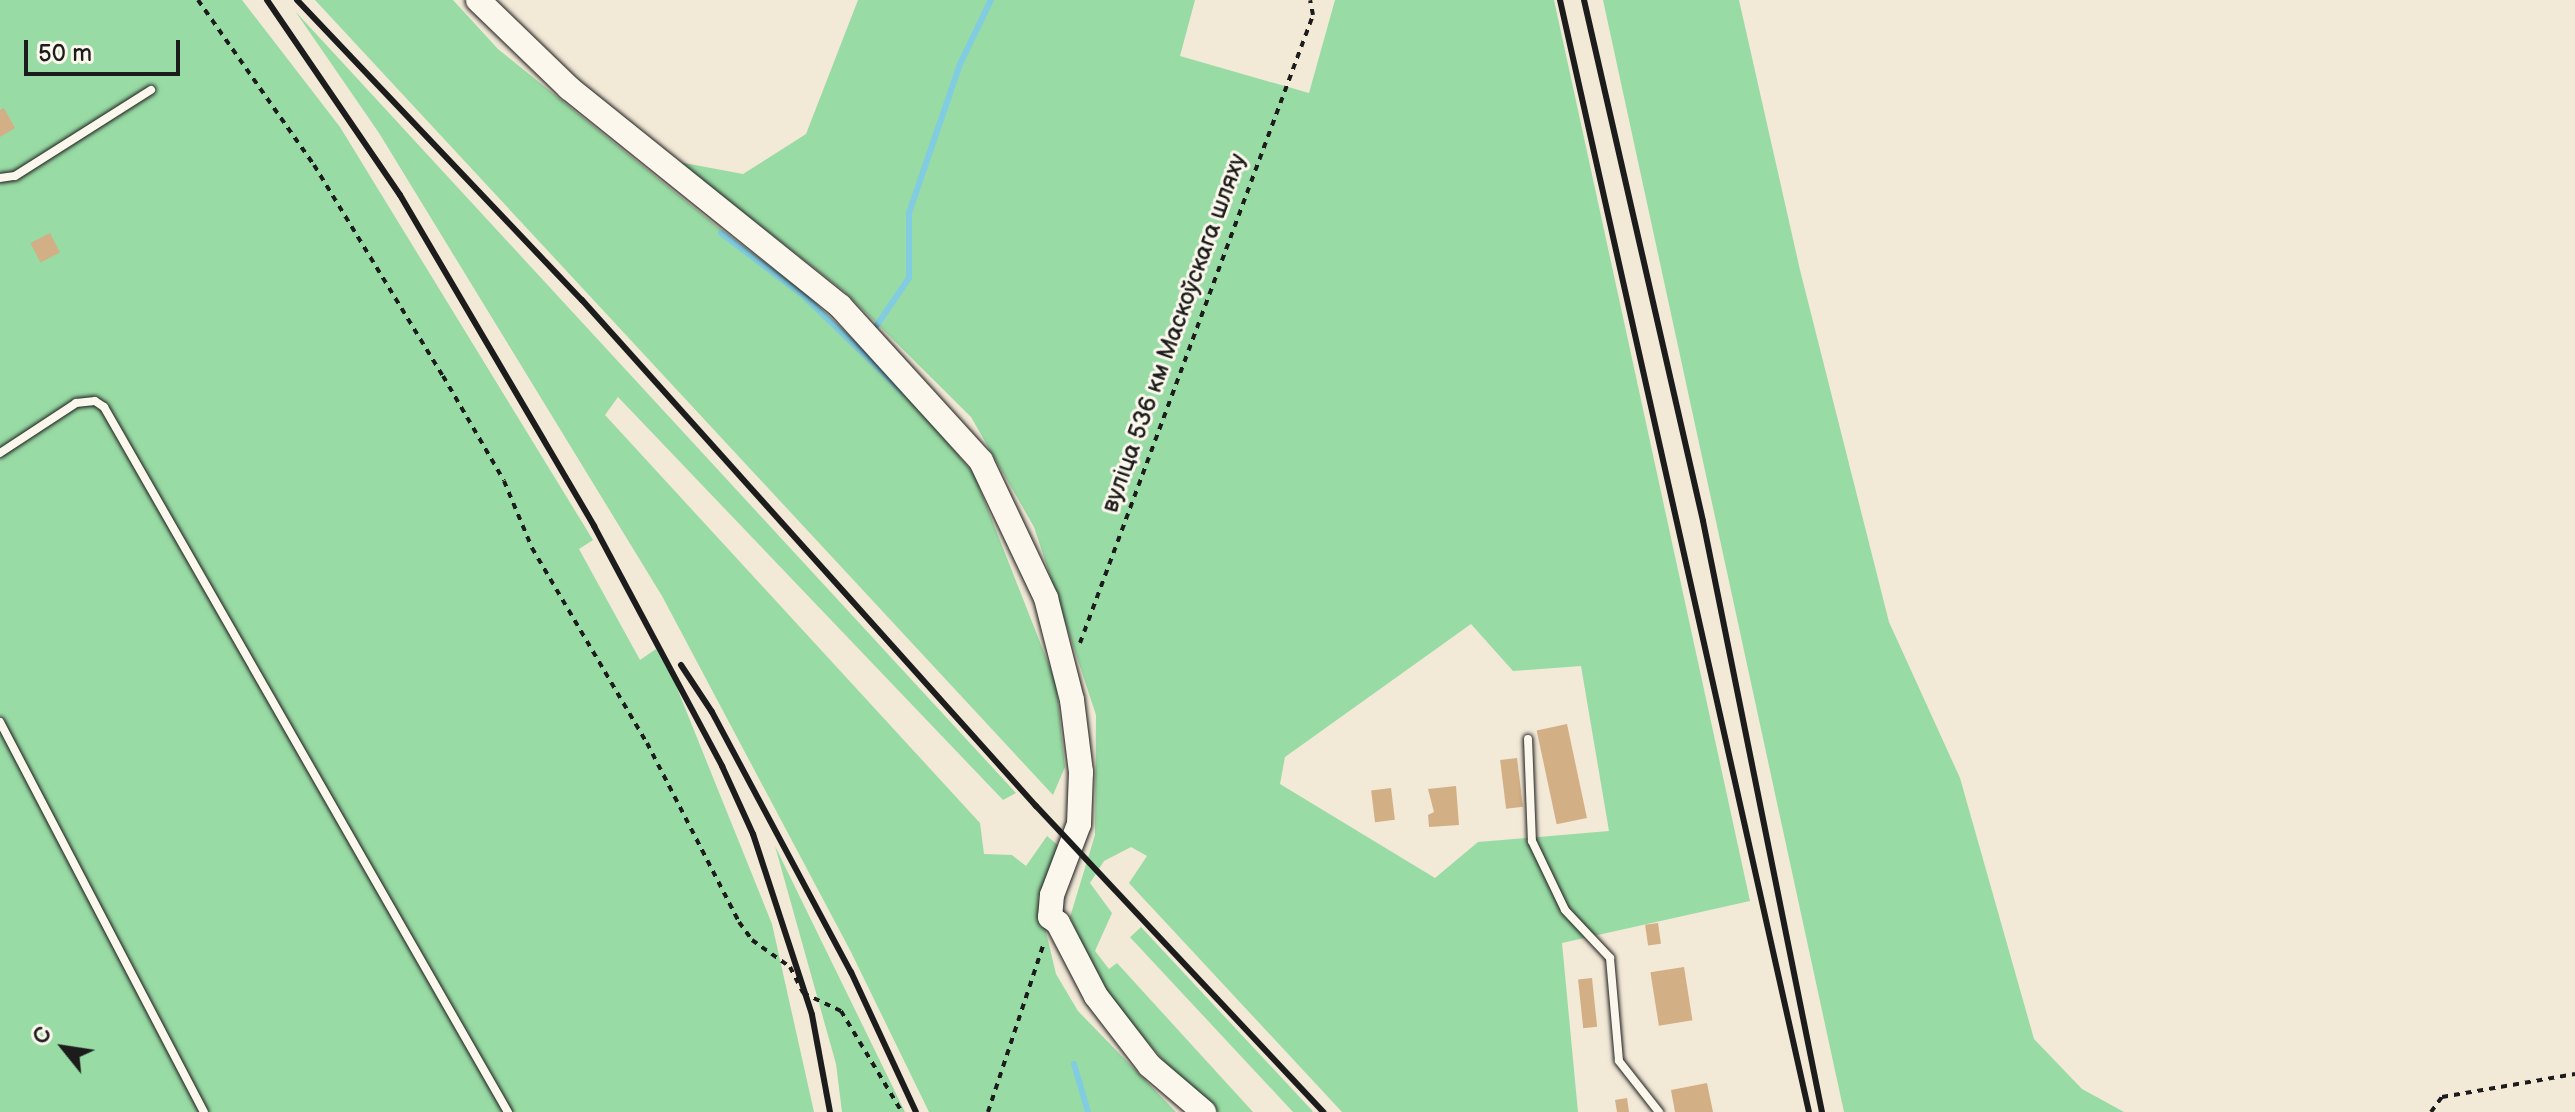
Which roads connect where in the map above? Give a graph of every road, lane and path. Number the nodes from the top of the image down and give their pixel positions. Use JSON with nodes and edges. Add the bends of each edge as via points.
{"nodes":[{"id":1,"x":198,"y":0,"type":"edge"},
{"id":2,"x":478,"y":0,"type":"edge"},
{"id":3,"x":1310,"y":0,"type":"edge"},
{"id":4,"x":151,"y":90,"type":"dead end"},
{"id":5,"x":0,"y":178,"type":"edge"},
{"id":6,"x":0,"y":453,"type":"edge"},
{"id":7,"x":1067,"y":679,"type":"junction"},
{"id":8,"x":0,"y":722,"type":"edge"},
{"id":9,"x":1528,"y":739,"type":"dead end"},
{"id":10,"x":1050,"y":917,"type":"junction"},
{"id":11,"x":2575,"y":1074,"type":"edge"},
{"id":12,"x":1659,"y":1108,"type":"edge"},
{"id":13,"x":204,"y":1112,"type":"edge"},
{"id":14,"x":508,"y":1112,"type":"edge"},
{"id":15,"x":902,"y":1112,"type":"edge"},
{"id":16,"x":988,"y":1112,"type":"edge"},
{"id":17,"x":1204,"y":1112,"type":"edge"},
{"id":18,"x":2431,"y":1112,"type":"edge"}],
"edges":[{"from":1,"to":15,"type":"path","via":[[314,165],[504,481],[532,548],[647,743],[739,922],[752,940],[790,967],[803,993],[841,1011]]},
{"from":2,"to":7,"type":"street","via":[[569,88],[840,306],[968,442],[1046,598]]},
{"from":3,"to":7,"type":"path","name":"вуліца 536 км Маскоўскага шляху","via":[[1313,15]]},
{"from":4,"to":5,"type":"lane","via":[[15,176]]},
{"from":6,"to":14,"type":"lane","via":[[76,403],[95,401],[104,407]]},
{"from":7,"to":10,"type":"street","via":[[1081,772],[1079,824],[1052,895]]},
{"from":8,"to":13,"type":"lane"},
{"from":9,"to":12,"type":"lane","via":[[1532,841],[1565,910],[1610,958],[1619,1061]]},
{"from":10,"to":16,"type":"path"},
{"from":10,"to":17,"type":"street","via":[[1096,996],[1150,1066]]},
{"from":11,"to":18,"type":"path","via":[[2442,1097]]}]}
